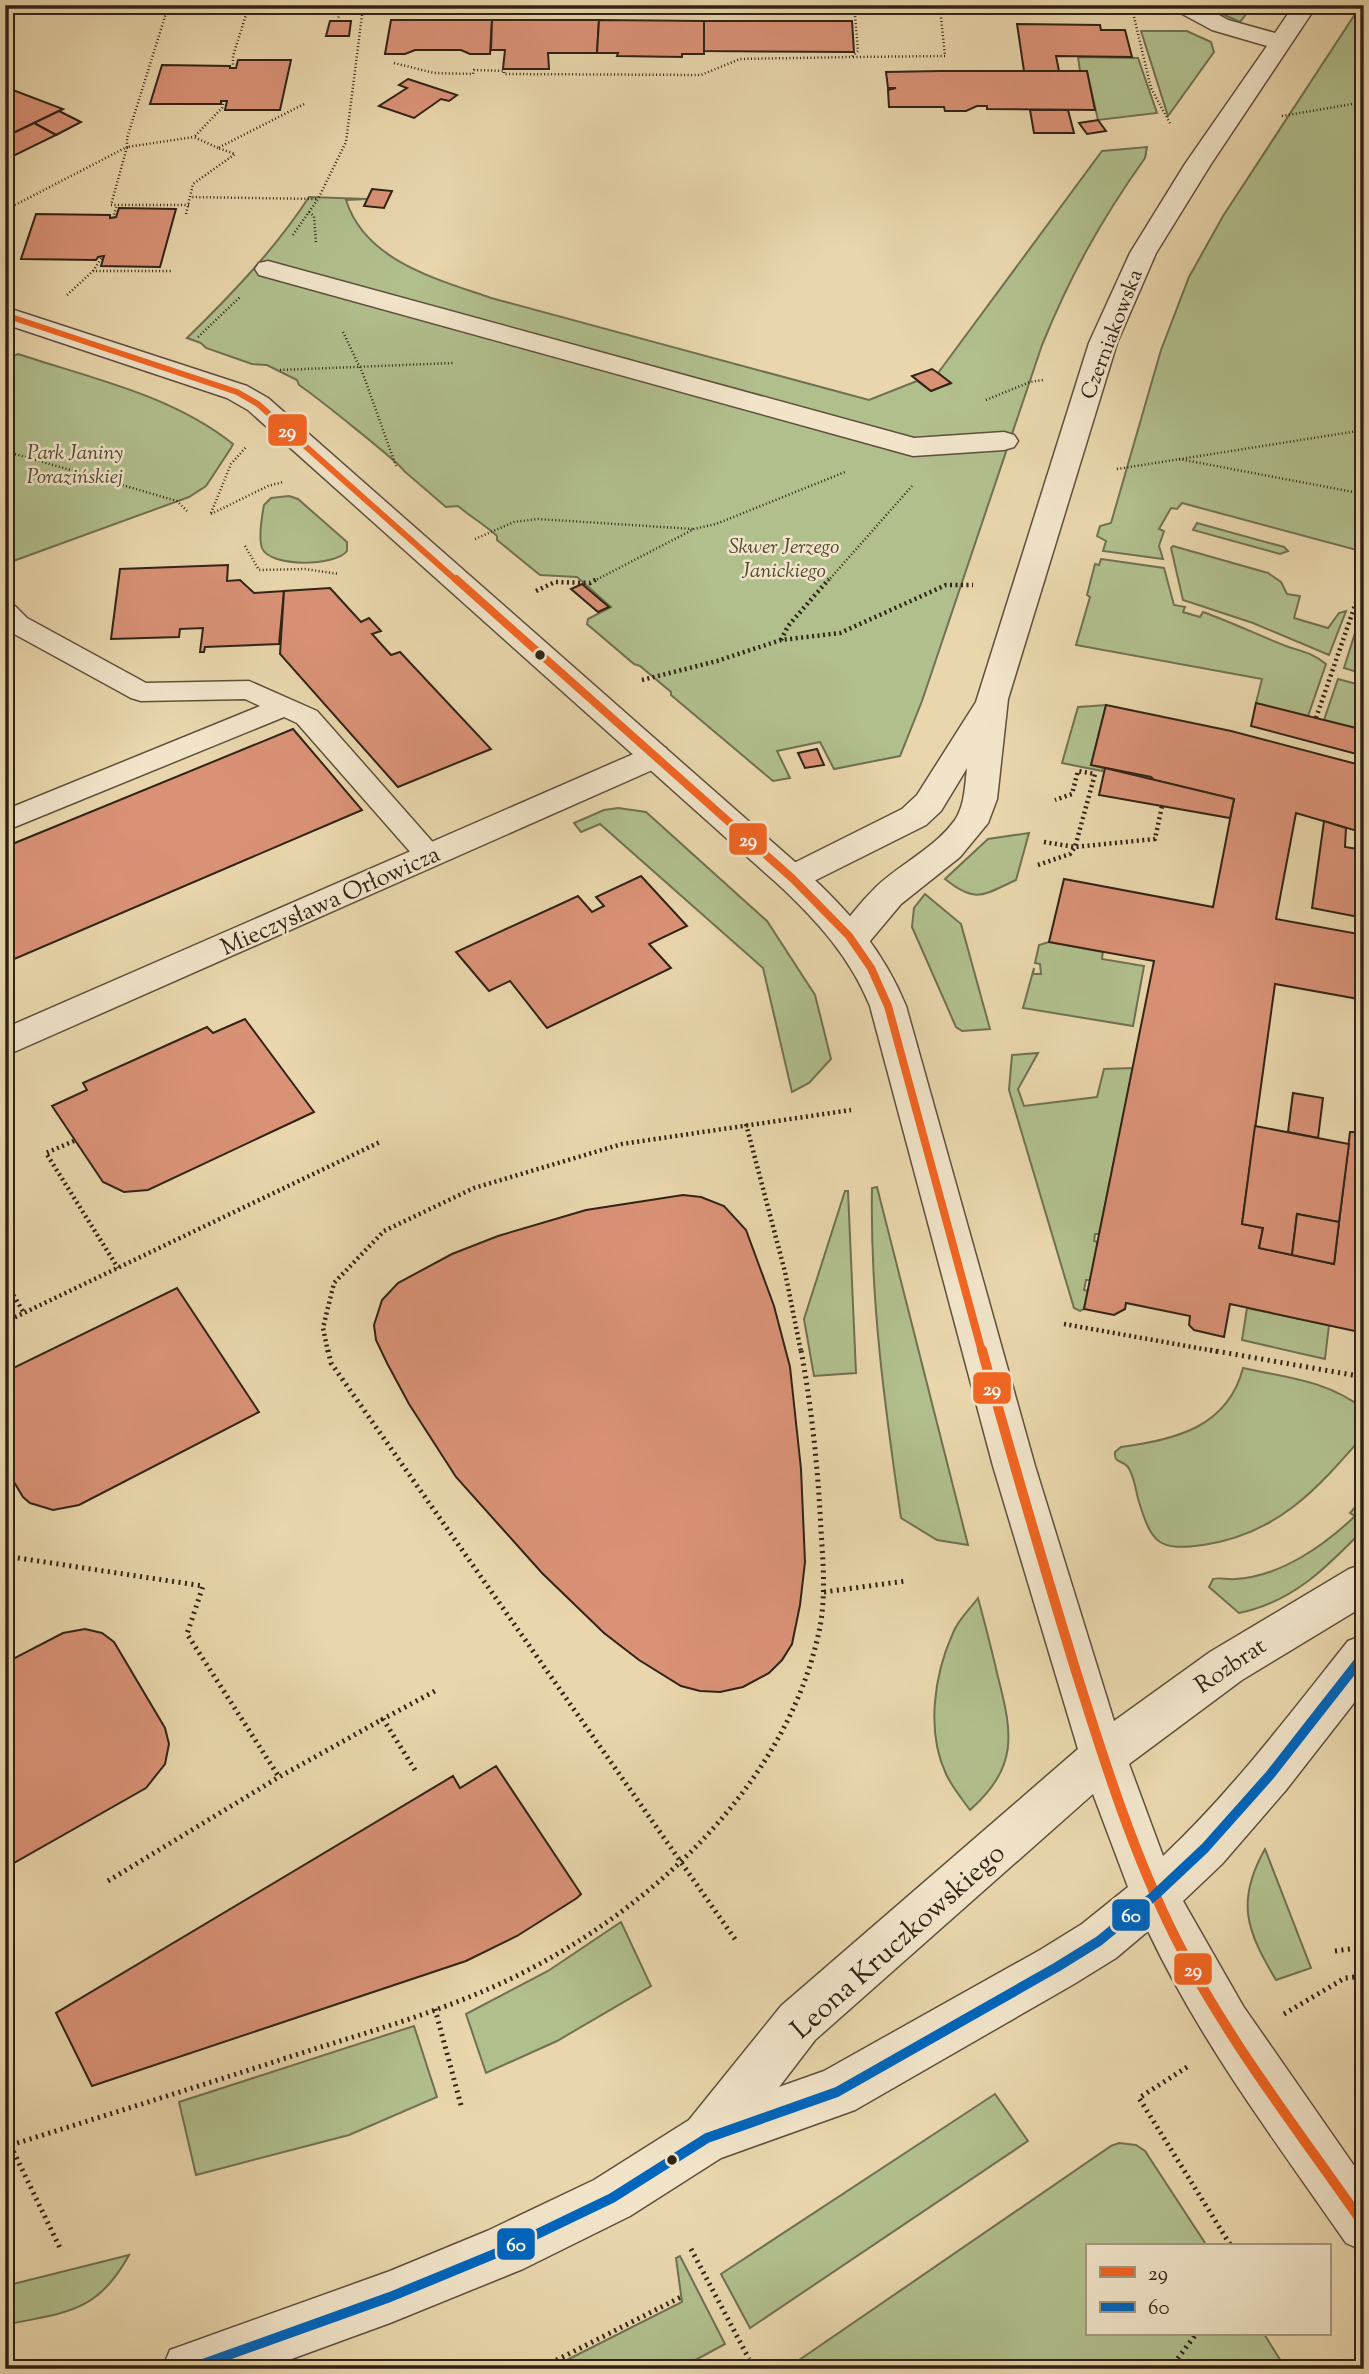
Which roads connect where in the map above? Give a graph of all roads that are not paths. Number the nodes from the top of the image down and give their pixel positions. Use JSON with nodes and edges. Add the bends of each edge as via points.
{"nodes":[{"id":1,"x":1183,"y":5,"type":"edge"},
{"id":2,"x":1306,"y":5,"type":"edge"},
{"id":3,"x":1280,"y":42,"type":"junction"},
{"id":4,"x":268,"y":270,"type":"road end"},
{"id":5,"x":5,"y":315,"type":"edge"},
{"id":6,"x":1004,"y":441,"type":"dead end"},
{"id":7,"x":5,"y":611,"type":"edge"},
{"id":8,"x":992,"y":699,"type":"junction"},
{"id":9,"x":286,"y":706,"type":"junction"},
{"id":10,"x":654,"y":756,"type":"junction"},
{"id":11,"x":5,"y":821,"type":"edge"},
{"id":12,"x":430,"y":856,"type":"junction"},
{"id":13,"x":792,"y":878,"type":"junction"},
{"id":14,"x":853,"y":938,"type":"junction"},
{"id":15,"x":5,"y":1043,"type":"edge"},
{"id":16,"x":1364,"y":1583,"type":"edge"},
{"id":17,"x":1364,"y":1655,"type":"edge"},
{"id":18,"x":1103,"y":1756,"type":"junction"},
{"id":19,"x":1155,"y":1895,"type":"junction"},
{"id":20,"x":707,"y":2138,"type":"junction"},
{"id":21,"x":1364,"y":2225,"type":"edge"},
{"id":22,"x":189,"y":2369,"type":"edge"}],
"edges":[{"from":1,"to":3,"type":"street","via":[[1220,25]]},
{"from":2,"to":3,"type":"street","name":"Czerniakowska"},
{"from":3,"to":8,"type":"street","name":"Czerniakowska","via":[[1143,253],[1108,332]]},
{"from":4,"to":6,"type":"street","via":[[913,447]]},
{"from":5,"to":10,"type":"street","via":[[237,392],[258,404]]},
{"from":7,"to":9,"type":"lane","via":[[17,624],[141,692],[249,690]]},
{"from":8,"to":13,"type":"street","name":"Czerniakowska","via":[[929,803],[902,825]]},
{"from":8,"to":14,"type":"street","name":"Czerniakowska","via":[[980,799],[971,823],[948,849],[889,895]]},
{"from":9,"to":11,"type":"lane"},
{"from":9,"to":12,"type":"lane","via":[[307,717]]},
{"from":10,"to":12,"type":"street","name":"Mieczysława Orłowicza"},
{"from":10,"to":13,"type":"street"},
{"from":12,"to":15,"type":"street","name":"Mieczysława Orłowicza"},
{"from":13,"to":14,"type":"street"},
{"from":14,"to":18,"type":"street","via":[[888,1006],[1027,1511]]},
{"from":16,"to":18,"type":"street","name":"Rozbrat","via":[[1226,1665]]},
{"from":17,"to":19,"type":"street","via":[[1270,1775],[1205,1848]]},
{"from":18,"to":19,"type":"street"},
{"from":18,"to":20,"type":"street","name":"Leona Kruczkowskiego","via":[[798,2023]]},
{"from":19,"to":20,"type":"street","name":"Leona Kruczkowskiego","via":[[1057,1968],[837,2092]]},
{"from":19,"to":21,"type":"street","via":[[1236,2040]]},
{"from":20,"to":22,"type":"street","name":"Leona Kruczkowskiego","via":[[612,2198],[504,2250]]}]}
